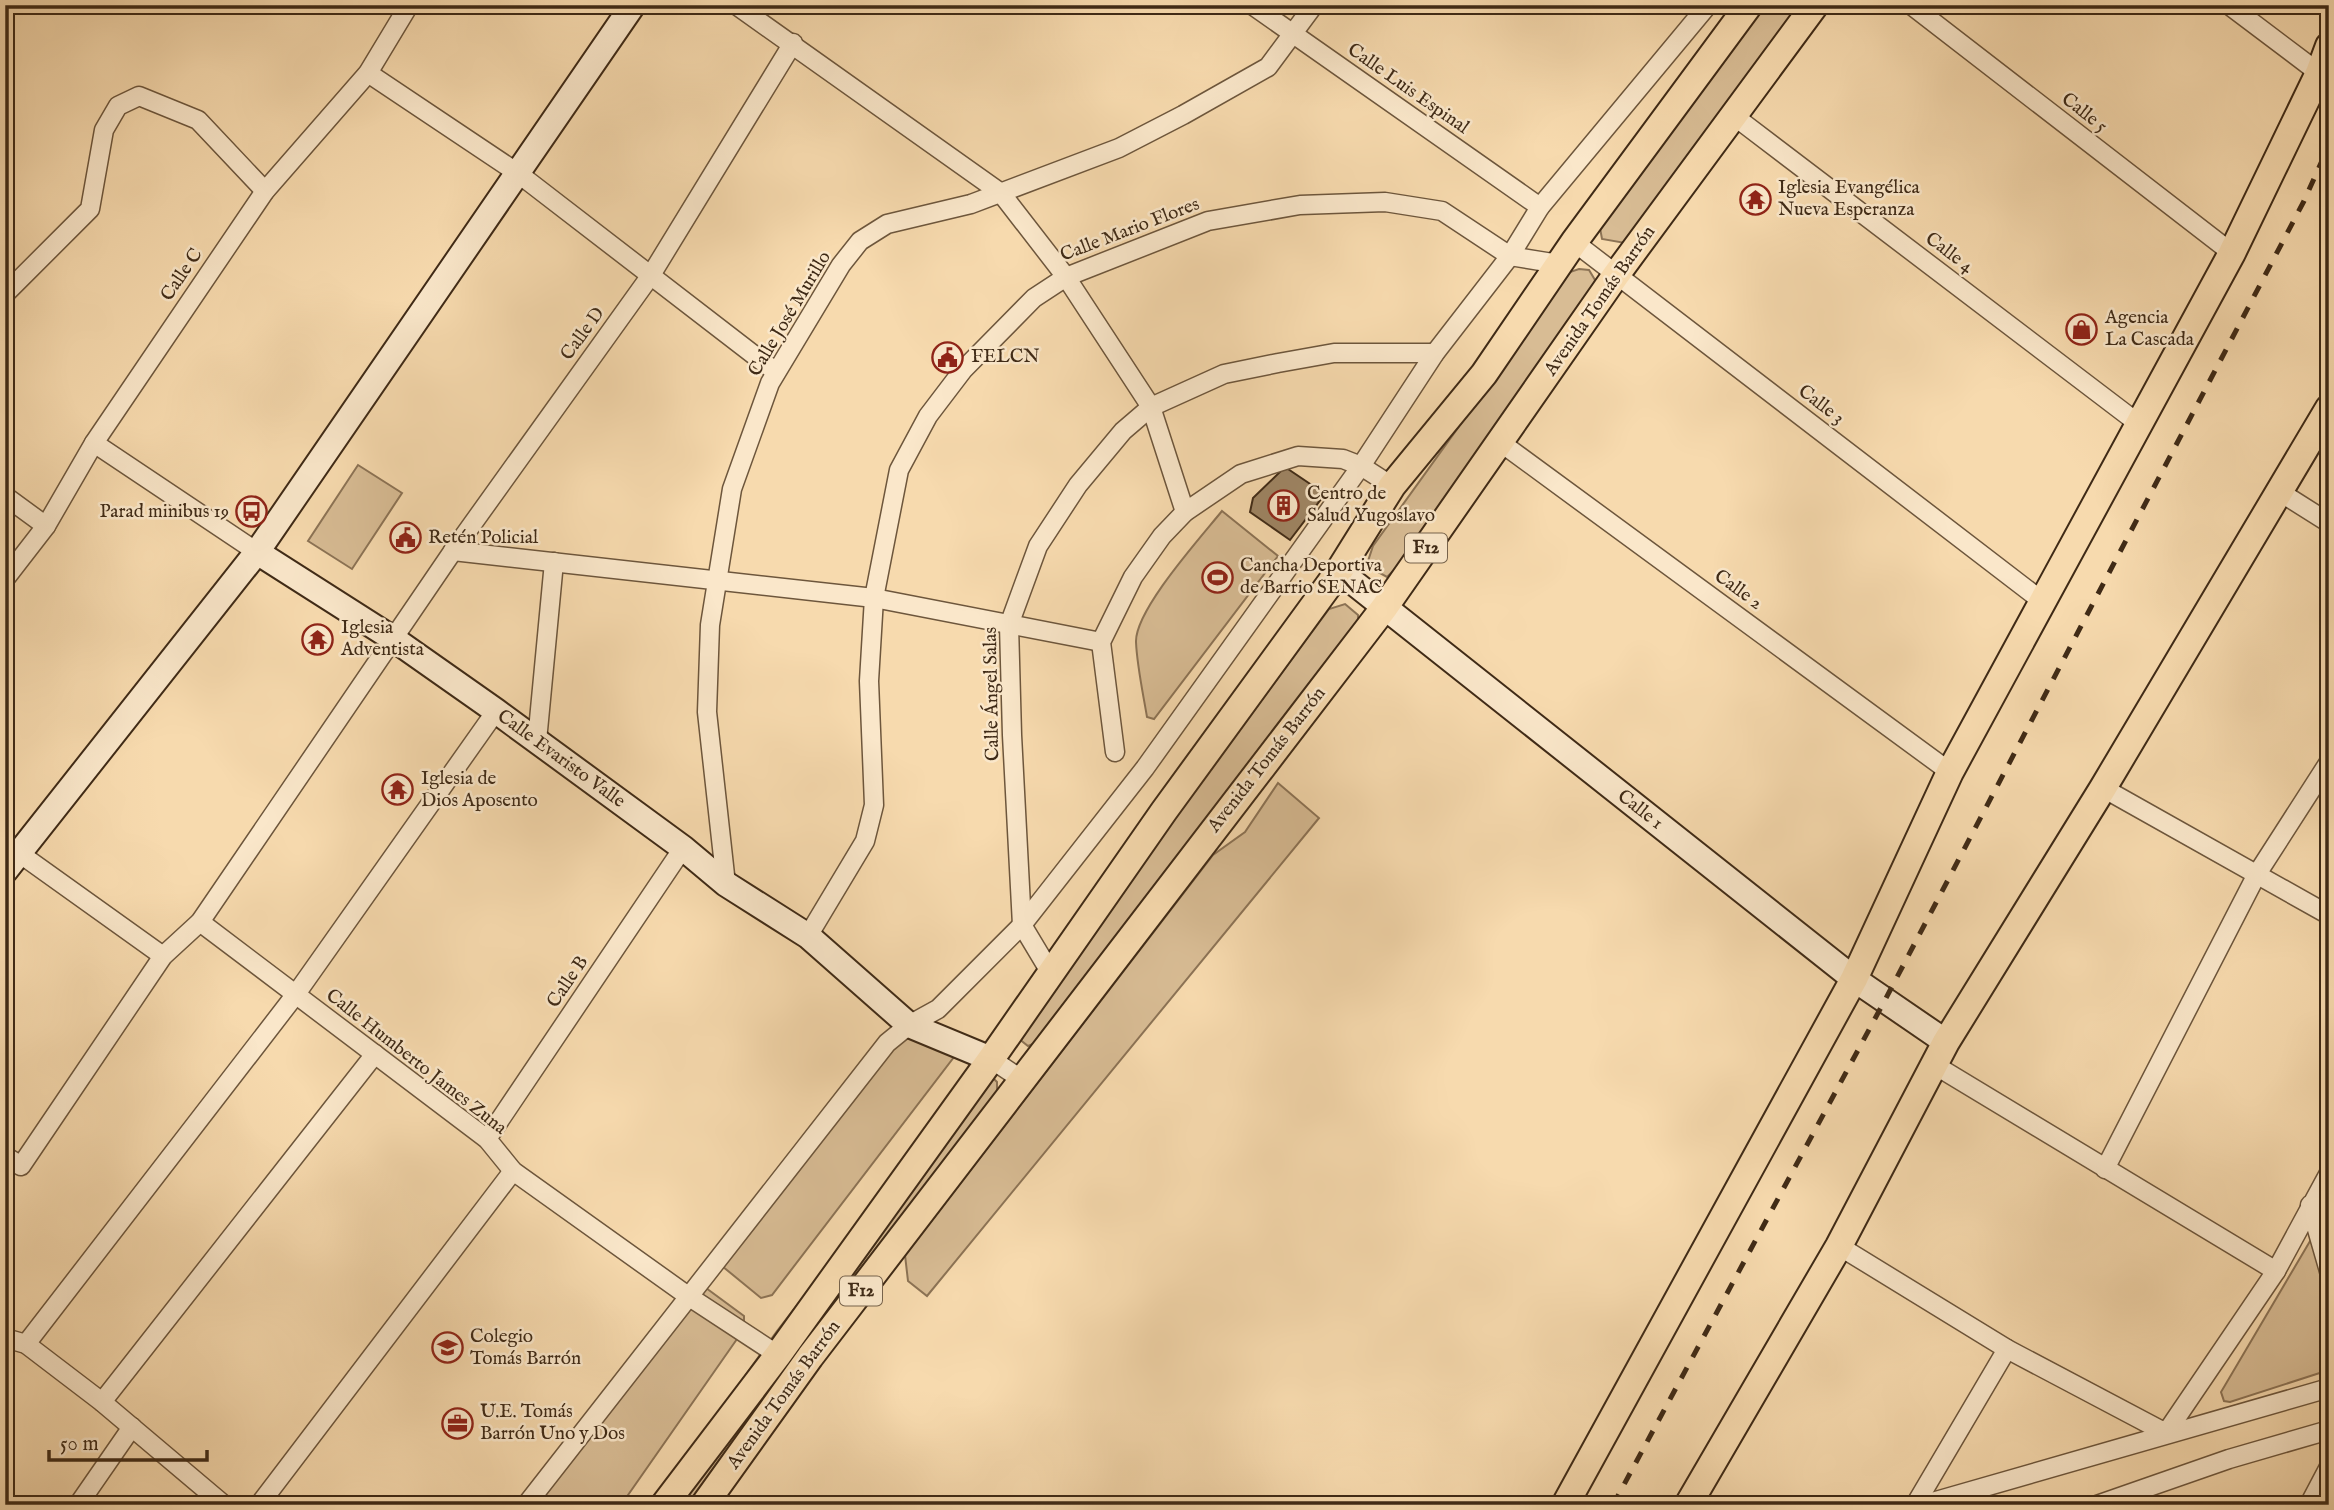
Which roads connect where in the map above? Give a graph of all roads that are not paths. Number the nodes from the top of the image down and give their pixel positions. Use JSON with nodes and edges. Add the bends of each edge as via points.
{"nodes":[{"id":1,"x":409,"y":5,"type":"edge"},
{"id":2,"x":634,"y":5,"type":"edge"},
{"id":3,"x":736,"y":5,"type":"edge"},
{"id":4,"x":1252,"y":5,"type":"edge"},
{"id":5,"x":1314,"y":5,"type":"edge"},
{"id":6,"x":1708,"y":5,"type":"edge"},
{"id":7,"x":1749,"y":5,"type":"edge"},
{"id":8,"x":1815,"y":5,"type":"edge"},
{"id":9,"x":1911,"y":5,"type":"edge"},
{"id":10,"x":2228,"y":5,"type":"edge"},
{"id":11,"x":1294,"y":35,"type":"junction"},
{"id":12,"x":793,"y":43,"type":"junction"},
{"id":13,"x":2329,"y":46,"type":"edge"},
{"id":14,"x":368,"y":73,"type":"junction"},
{"id":15,"x":2319,"y":73,"type":"junction"},
{"id":16,"x":1734,"y":116,"type":"junction"},
{"id":17,"x":519,"y":174,"type":"junction"},
{"id":18,"x":265,"y":191,"type":"junction"},
{"id":19,"x":1001,"y":193,"type":"junction"},
{"id":20,"x":1540,"y":207,"type":"junction"},
{"id":21,"x":1574,"y":242,"type":"junction"},
{"id":22,"x":2232,"y":253,"type":"junction"},
{"id":23,"x":1510,"y":256,"type":"junction"},
{"id":24,"x":1559,"y":264,"type":"junction"},
{"id":25,"x":651,"y":275,"type":"junction"},
{"id":26,"x":1616,"y":275,"type":"junction"},
{"id":27,"x":1066,"y":277,"type":"junction"},
{"id":28,"x":5,"y":294,"type":"edge"},
{"id":29,"x":1435,"y":353,"type":"junction"},
{"id":30,"x":776,"y":372,"type":"junction"},
{"id":31,"x":1151,"y":407,"type":"junction"},
{"id":32,"x":2329,"y":408,"type":"edge"},
{"id":33,"x":2139,"y":424,"type":"junction"},
{"id":34,"x":1500,"y":442,"type":"junction"},
{"id":35,"x":94,"y":443,"type":"junction"},
{"id":36,"x":1361,"y":466,"type":"junction"},
{"id":37,"x":1392,"y":486,"type":"junction"},
{"id":38,"x":2280,"y":492,"type":"junction"},
{"id":39,"x":5,"y":496,"type":"edge"},
{"id":40,"x":1185,"y":512,"type":"junction"},
{"id":41,"x":2329,"y":523,"type":"edge"},
{"id":42,"x":46,"y":526,"type":"junction"},
{"id":43,"x":257,"y":551,"type":"junction"},
{"id":44,"x":453,"y":551,"type":"junction"},
{"id":45,"x":554,"y":562,"type":"junction"},
{"id":46,"x":1339,"y":571,"type":"junction"},
{"id":47,"x":5,"y":579,"type":"edge"},
{"id":48,"x":718,"y":579,"type":"junction"},
{"id":49,"x":874,"y":598,"type":"junction"},
{"id":50,"x":2042,"y":601,"type":"junction"},
{"id":51,"x":1384,"y":608,"type":"junction"},
{"id":52,"x":1009,"y":625,"type":"junction"},
{"id":53,"x":395,"y":640,"type":"junction"},
{"id":54,"x":1101,"y":642,"type":"junction"},
{"id":55,"x":496,"y":711,"type":"junction"},
{"id":56,"x":537,"y":741,"type":"junction"},
{"id":57,"x":1115,"y":752,"type":"dead end"},
{"id":58,"x":2329,"y":762,"type":"edge"},
{"id":59,"x":1950,"y":772,"type":"junction"},
{"id":60,"x":2103,"y":788,"type":"junction"},
{"id":61,"x":683,"y":848,"type":"junction"},
{"id":62,"x":10,"y":855,"type":"edge"},
{"id":63,"x":2257,"y":874,"type":"junction"},
{"id":64,"x":726,"y":884,"type":"junction"},
{"id":65,"x":2329,"y":915,"type":"edge"},
{"id":66,"x":200,"y":922,"type":"junction"},
{"id":67,"x":1022,"y":926,"type":"junction"},
{"id":68,"x":808,"y":936,"type":"junction"},
{"id":69,"x":163,"y":956,"type":"junction"},
{"id":70,"x":1052,"y":975,"type":"junction"},
{"id":71,"x":1854,"y":979,"type":"junction"},
{"id":72,"x":296,"y":995,"type":"junction"},
{"id":73,"x":909,"y":1025,"type":"junction"},
{"id":74,"x":1940,"y":1053,"type":"junction"},
{"id":75,"x":375,"y":1054,"type":"junction"},
{"id":76,"x":991,"y":1059,"type":"junction"},
{"id":77,"x":1021,"y":1079,"type":"junction"},
{"id":78,"x":487,"y":1139,"type":"junction"},
{"id":79,"x":5,"y":1156,"type":"edge"},
{"id":80,"x":2105,"y":1169,"type":"junction"},
{"id":81,"x":513,"y":1171,"type":"junction"},
{"id":82,"x":2329,"y":1173,"type":"edge"},
{"id":83,"x":2310,"y":1205,"type":"junction"},
{"id":84,"x":1839,"y":1246,"type":"junction"},
{"id":85,"x":2276,"y":1271,"type":"junction"},
{"id":86,"x":2329,"y":1271,"type":"edge"},
{"id":87,"x":688,"y":1296,"type":"junction"},
{"id":88,"x":5,"y":1338,"type":"edge"},
{"id":89,"x":26,"y":1344,"type":"junction"},
{"id":90,"x":2007,"y":1349,"type":"junction"},
{"id":91,"x":778,"y":1355,"type":"junction"},
{"id":92,"x":2329,"y":1388,"type":"edge"},
{"id":93,"x":102,"y":1402,"type":"junction"},
{"id":94,"x":132,"y":1427,"type":"junction"},
{"id":95,"x":2329,"y":1430,"type":"edge"},
{"id":96,"x":2166,"y":1433,"type":"junction"},
{"id":97,"x":2329,"y":1467,"type":"edge"},
{"id":98,"x":78,"y":1505,"type":"edge"},
{"id":99,"x":225,"y":1505,"type":"edge"},
{"id":100,"x":259,"y":1505,"type":"edge"},
{"id":101,"x":526,"y":1505,"type":"edge"},
{"id":102,"x":664,"y":1505,"type":"edge"},
{"id":103,"x":704,"y":1505,"type":"edge"},
{"id":104,"x":1565,"y":1505,"type":"edge"},
{"id":105,"x":1688,"y":1505,"type":"edge"},
{"id":106,"x":1915,"y":1505,"type":"edge"},
{"id":107,"x":1922,"y":1505,"type":"edge"},
{"id":108,"x":2097,"y":1505,"type":"edge"},
{"id":109,"x":2309,"y":1505,"type":"edge"}],
"edges":[{"from":1,"to":14,"type":"street","name":"Calle C"},
{"from":2,"to":17,"type":"street"},
{"from":3,"to":12,"type":"street"},
{"from":4,"to":11,"type":"street","name":"Calle Luis Espinal"},
{"from":5,"to":11,"type":"street","name":"Calle José Murillo"},
{"from":6,"to":20,"type":"street"},
{"from":7,"to":21,"type":"main road","name":"Avenida Tomás Barrón","number":"F12"},
{"from":8,"to":16,"type":"main road","name":"Avenida Tomás Barrón","number":"F12"},
{"from":9,"to":22,"type":"street","name":"Calle 5"},
{"from":10,"to":15,"type":"street"},
{"from":11,"to":19,"type":"street","name":"Calle José Murillo","via":[[1268,67],[1183,115],[1119,148]]},
{"from":11,"to":20,"type":"street","name":"Calle Luis Espinal"},
{"from":12,"to":19,"type":"street"},
{"from":12,"to":25,"type":"street","name":"Calle D"},
{"from":13,"to":15,"type":"main road"},
{"from":14,"to":17,"type":"street"},
{"from":14,"to":18,"type":"street","name":"Calle C"},
{"from":15,"to":22,"type":"main road"},
{"from":16,"to":26,"type":"main road","name":"Avenida Tomás Barrón","number":"F12"},
{"from":16,"to":33,"type":"street","name":"Calle 4"},
{"from":17,"to":25,"type":"street"},
{"from":17,"to":43,"type":"street"},
{"from":18,"to":28,"type":"street","via":[[198,120],[139,96],[118,106],[104,130],[90,209]]},
{"from":18,"to":35,"type":"street","name":"Calle C"},
{"from":19,"to":27,"type":"street"},
{"from":19,"to":30,"type":"street","name":"Calle José Murillo","via":[[887,224],[860,242]]},
{"from":20,"to":23,"type":"street"},
{"from":21,"to":24,"type":"main road","name":"Avenida Tomás Barrón","number":"F12"},
{"from":21,"to":26,"type":"street","name":"Calle 3"},
{"from":22,"to":33,"type":"main road"},
{"from":23,"to":24,"type":"street","name":"Calle Mario Flores"},
{"from":23,"to":27,"type":"street","name":"Calle Mario Flores","via":[[1442,211],[1385,202],[1300,205],[1208,221]]},
{"from":23,"to":29,"type":"street"},
{"from":24,"to":37,"type":"main road","name":"Avenida Tomás Barrón","number":"F12","via":[[1485,373]]},
{"from":25,"to":30,"type":"street"},
{"from":25,"to":44,"type":"street","name":"Calle D"},
{"from":26,"to":34,"type":"main road","name":"Avenida Tomás Barrón","number":"F12"},
{"from":26,"to":50,"type":"street","name":"Calle 3"},
{"from":27,"to":31,"type":"street"},
{"from":27,"to":49,"type":"street","name":"Calle Mario Flores","via":[[1034,298],[963,370],[928,416],[900,470]]},
{"from":29,"to":31,"type":"street","name":"Calle Ángel Salas","via":[[1334,353],[1278,363],[1224,374]]},
{"from":29,"to":36,"type":"street"},
{"from":30,"to":48,"type":"street","name":"Calle José Murillo","via":[[732,489]]},
{"from":31,"to":40,"type":"street"},
{"from":31,"to":52,"type":"street","name":"Calle Ángel Salas","via":[[1123,431],[1078,485],[1038,546]]},
{"from":32,"to":38,"type":"main road"},
{"from":33,"to":50,"type":"main road"},
{"from":34,"to":51,"type":"main road","name":"Avenida Tomás Barrón","number":"F12"},
{"from":34,"to":59,"type":"street","name":"Calle 2"},
{"from":35,"to":42,"type":"street","name":"Calle C"},
{"from":35,"to":43,"type":"street","name":"Calle Evaristo Valle"},
{"from":36,"to":37,"type":"street"},
{"from":36,"to":40,"type":"street","via":[[1343,459],[1298,456],[1241,474]]},
{"from":36,"to":67,"type":"street","via":[[1145,768]]},
{"from":37,"to":46,"type":"main road","name":"Avenida Tomás Barrón","number":"F12"},
{"from":38,"to":41,"type":"street"},
{"from":38,"to":60,"type":"main road"},
{"from":39,"to":42,"type":"street"},
{"from":40,"to":54,"type":"street","via":[[1133,577]]},
{"from":42,"to":47,"type":"street","name":"Calle C"},
{"from":43,"to":53,"type":"street","name":"Calle Evaristo Valle"},
{"from":43,"to":62,"type":"street"},
{"from":44,"to":45,"type":"street"},
{"from":44,"to":53,"type":"street","name":"Calle D"},
{"from":45,"to":48,"type":"street"},
{"from":45,"to":56,"type":"street"},
{"from":46,"to":51,"type":"street","name":"Calle 1"},
{"from":46,"to":70,"type":"main road","name":"Avenida Tomás Barrón","number":"F12","via":[[1164,811]]},
{"from":48,"to":49,"type":"street"},
{"from":48,"to":64,"type":"street","name":"Calle José Murillo","via":[[710,625],[707,712]]},
{"from":49,"to":52,"type":"street"},
{"from":49,"to":68,"type":"street","name":"Calle Mario Flores","via":[[869,681],[874,805],[865,841]]},
{"from":50,"to":59,"type":"main road"},
{"from":51,"to":71,"type":"street","name":"Calle 1"},
{"from":51,"to":77,"type":"main road","name":"Avenida Tomás Barrón","number":"F12"},
{"from":52,"to":54,"type":"street"},
{"from":52,"to":67,"type":"street","name":"Calle Ángel Salas"},
{"from":53,"to":55,"type":"street","name":"Calle Evaristo Valle"},
{"from":53,"to":66,"type":"street","name":"Calle D"},
{"from":54,"to":57,"type":"street"},
{"from":55,"to":56,"type":"street","name":"Calle Evaristo Valle"},
{"from":55,"to":72,"type":"street"},
{"from":56,"to":61,"type":"street","name":"Calle Evaristo Valle"},
{"from":58,"to":63,"type":"street"},
{"from":59,"to":71,"type":"main road"},
{"from":60,"to":63,"type":"street"},
{"from":60,"to":74,"type":"main road"},
{"from":61,"to":64,"type":"street","name":"Calle Evaristo Valle"},
{"from":61,"to":78,"type":"street","name":"Calle B"},
{"from":62,"to":69,"type":"street"},
{"from":63,"to":65,"type":"street"},
{"from":63,"to":80,"type":"street"},
{"from":64,"to":68,"type":"street","name":"Calle Evaristo Valle"},
{"from":66,"to":69,"type":"street","name":"Calle D"},
{"from":66,"to":72,"type":"street","name":"Calle Humberto James Zuna"},
{"from":67,"to":70,"type":"street","name":"Calle Ángel Salas"},
{"from":67,"to":73,"type":"street","via":[[938,1009]]},
{"from":68,"to":73,"type":"street","name":"Calle Evaristo Valle"},
{"from":69,"to":79,"type":"street","name":"Calle D","via":[[21,1166]]},
{"from":70,"to":76,"type":"main road","name":"Avenida Tomás Barrón","number":"F12"},
{"from":71,"to":74,"type":"street","name":"Calle 1"},
{"from":71,"to":104,"type":"main road"},
{"from":72,"to":75,"type":"street","name":"Calle Humberto James Zuna"},
{"from":72,"to":89,"type":"street"},
{"from":73,"to":76,"type":"street","name":"Calle Evaristo Valle"},
{"from":73,"to":87,"type":"street","via":[[887,1044]]},
{"from":74,"to":80,"type":"street"},
{"from":74,"to":84,"type":"main road"},
{"from":75,"to":78,"type":"street","name":"Calle Humberto James Zuna"},
{"from":75,"to":93,"type":"street"},
{"from":76,"to":77,"type":"street","name":"Calle Evaristo Valle"},
{"from":76,"to":91,"type":"main road","name":"Avenida Tomás Barrón","number":"F12"},
{"from":77,"to":103,"type":"main road","name":"Avenida Tomás Barrón","number":"F12"},
{"from":78,"to":81,"type":"street","name":"Calle Humberto James Zuna"},
{"from":80,"to":85,"type":"street"},
{"from":81,"to":87,"type":"street","name":"Calle Humberto James Zuna"},
{"from":81,"to":100,"type":"street"},
{"from":82,"to":83,"type":"street"},
{"from":83,"to":85,"type":"street"},
{"from":83,"to":86,"type":"street"},
{"from":84,"to":90,"type":"street"},
{"from":84,"to":105,"type":"main road"},
{"from":85,"to":96,"type":"street"},
{"from":87,"to":91,"type":"street","name":"Calle Humberto James Zuna"},
{"from":87,"to":101,"type":"street"},
{"from":88,"to":89,"type":"street"},
{"from":89,"to":93,"type":"street"},
{"from":90,"to":96,"type":"street"},
{"from":90,"to":106,"type":"street"},
{"from":91,"to":102,"type":"main road","name":"Avenida Tomás Barrón","number":"F12"},
{"from":92,"to":96,"type":"street"},
{"from":93,"to":94,"type":"street"},
{"from":94,"to":98,"type":"street"},
{"from":94,"to":99,"type":"street"},
{"from":95,"to":108,"type":"street"},
{"from":96,"to":107,"type":"street"},
{"from":97,"to":109,"type":"street"}]}
